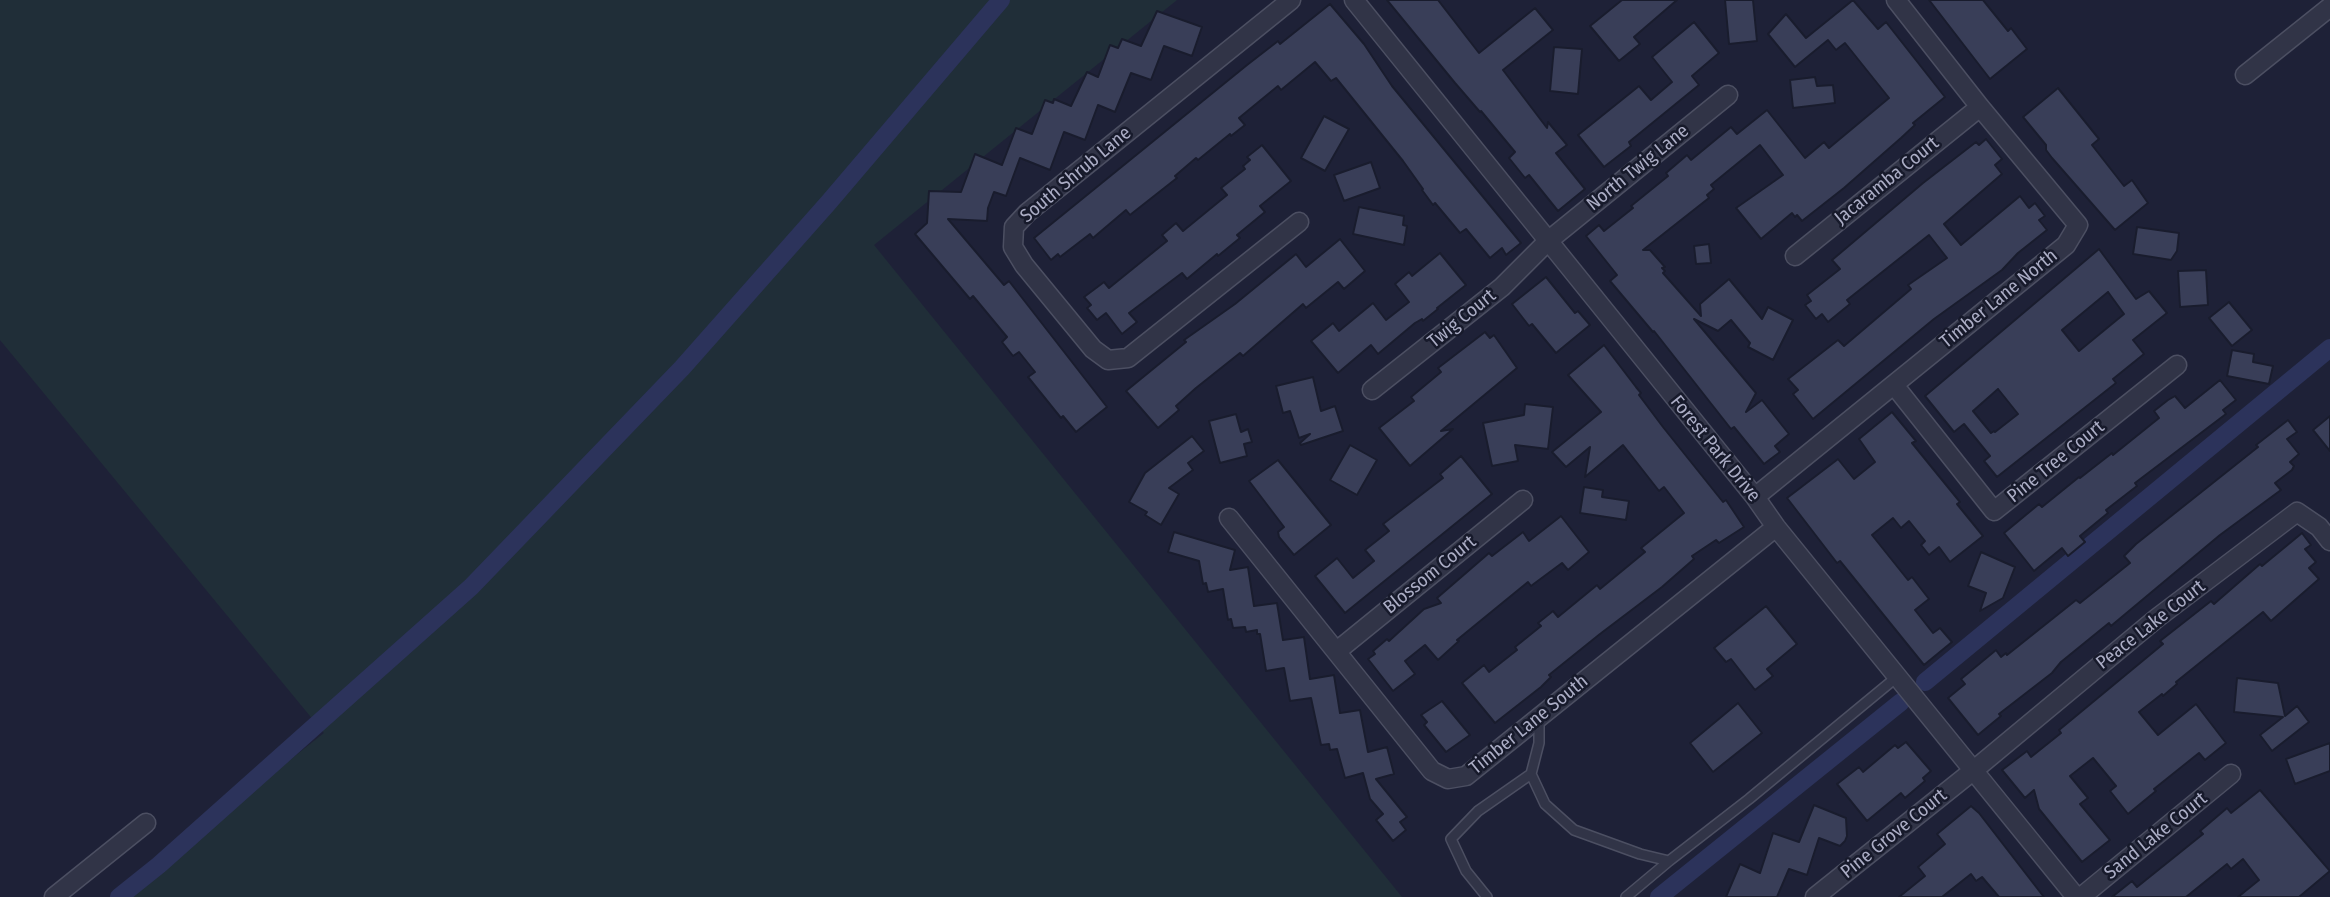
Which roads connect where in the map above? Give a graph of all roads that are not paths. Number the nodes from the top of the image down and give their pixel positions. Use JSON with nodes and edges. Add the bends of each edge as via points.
{"nodes":[{"id":1,"x":1291,"y":0,"type":"edge"},
{"id":2,"x":1354,"y":0,"type":"edge"},
{"id":3,"x":1896,"y":0,"type":"edge"},
{"id":4,"x":2330,"y":7,"type":"edge"},
{"id":5,"x":2245,"y":75,"type":"dead end"},
{"id":6,"x":1728,"y":95,"type":"dead end"},
{"id":7,"x":1980,"y":107,"type":"junction"},
{"id":8,"x":1298,"y":222,"type":"dead end"},
{"id":9,"x":1548,"y":241,"type":"junction"},
{"id":10,"x":1795,"y":256,"type":"dead end"},
{"id":11,"x":2177,"y":365,"type":"dead end"},
{"id":12,"x":1894,"y":386,"type":"junction"},
{"id":13,"x":1372,"y":390,"type":"dead end"},
{"id":14,"x":1755,"y":497,"type":"junction"},
{"id":15,"x":1523,"y":500,"type":"dead end"},
{"id":16,"x":1228,"y":518,"type":"dead end"},
{"id":17,"x":1776,"y":527,"type":"junction"},
{"id":18,"x":2330,"y":541,"type":"edge"},
{"id":19,"x":1337,"y":651,"type":"junction"},
{"id":20,"x":1898,"y":676,"type":"junction"},
{"id":21,"x":1539,"y":717,"type":"junction"},
{"id":22,"x":1974,"y":770,"type":"junction"},
{"id":23,"x":1531,"y":774,"type":"junction"},
{"id":24,"x":2231,"y":775,"type":"dead end"},
{"id":25,"x":146,"y":822,"type":"dead end"},
{"id":26,"x":1669,"y":861,"type":"junction"},
{"id":27,"x":54,"y":897,"type":"edge"},
{"id":28,"x":1487,"y":897,"type":"edge"},
{"id":29,"x":1626,"y":897,"type":"edge"},
{"id":30,"x":1815,"y":897,"type":"edge"},
{"id":31,"x":2079,"y":897,"type":"edge"}],
"edges":[{"from":1,"to":8,"type":"street","name":"South Shrub Lane","via":[[1027,213],[1014,227],[1013,247],[1093,349],[1108,360],[1128,358]]},
{"from":2,"to":9,"type":"street","name":"Forest Park Drive"},
{"from":3,"to":7,"type":"street","name":"Timber Lane North"},
{"from":4,"to":5,"type":"street"},
{"from":6,"to":9,"type":"street","name":"North Twig Lane"},
{"from":7,"to":10,"type":"street","name":"Jacaramba Court"},
{"from":7,"to":12,"type":"street","name":"Timber Lane North","via":[[2078,225],[2066,245]]},
{"from":9,"to":13,"type":"street","name":"Twig Court","via":[[1502,287]]},
{"from":9,"to":14,"type":"street","name":"Forest Park Drive"},
{"from":11,"to":12,"type":"street","name":"Pine Tree Court","via":[[1994,511]]},
{"from":12,"to":14,"type":"street","name":"Timber Lane North"},
{"from":14,"to":17,"type":"street","name":"Forest Park Drive"},
{"from":15,"to":19,"type":"street","name":"Blossom Court"},
{"from":16,"to":19,"type":"street","name":"Timber Lane South"},
{"from":17,"to":20,"type":"street","name":"Forest Park Drive"},
{"from":17,"to":21,"type":"street","name":"Timber Lane South"},
{"from":18,"to":22,"type":"street","name":"Peace Lake Court","via":[[2297,512],[2157,618]]},
{"from":19,"to":21,"type":"street","name":"Timber Lane South","via":[[1432,771],[1448,779],[1466,776]]},
{"from":20,"to":22,"type":"street","name":"Forest Park Drive"},
{"from":20,"to":26,"type":"lane"},
{"from":21,"to":23,"type":"lane","via":[[1539,743]]},
{"from":22,"to":30,"type":"street","name":"Pine Grove Court"},
{"from":22,"to":31,"type":"street","name":"Forest Park Drive"},
{"from":23,"to":26,"type":"lane","via":[[1545,804],[1574,830]]},
{"from":23,"to":28,"type":"lane","via":[[1478,811],[1451,839],[1466,870]]},
{"from":24,"to":31,"type":"street","name":"Sand Lake Court"},
{"from":25,"to":27,"type":"street"},
{"from":26,"to":29,"type":"lane"}]}
